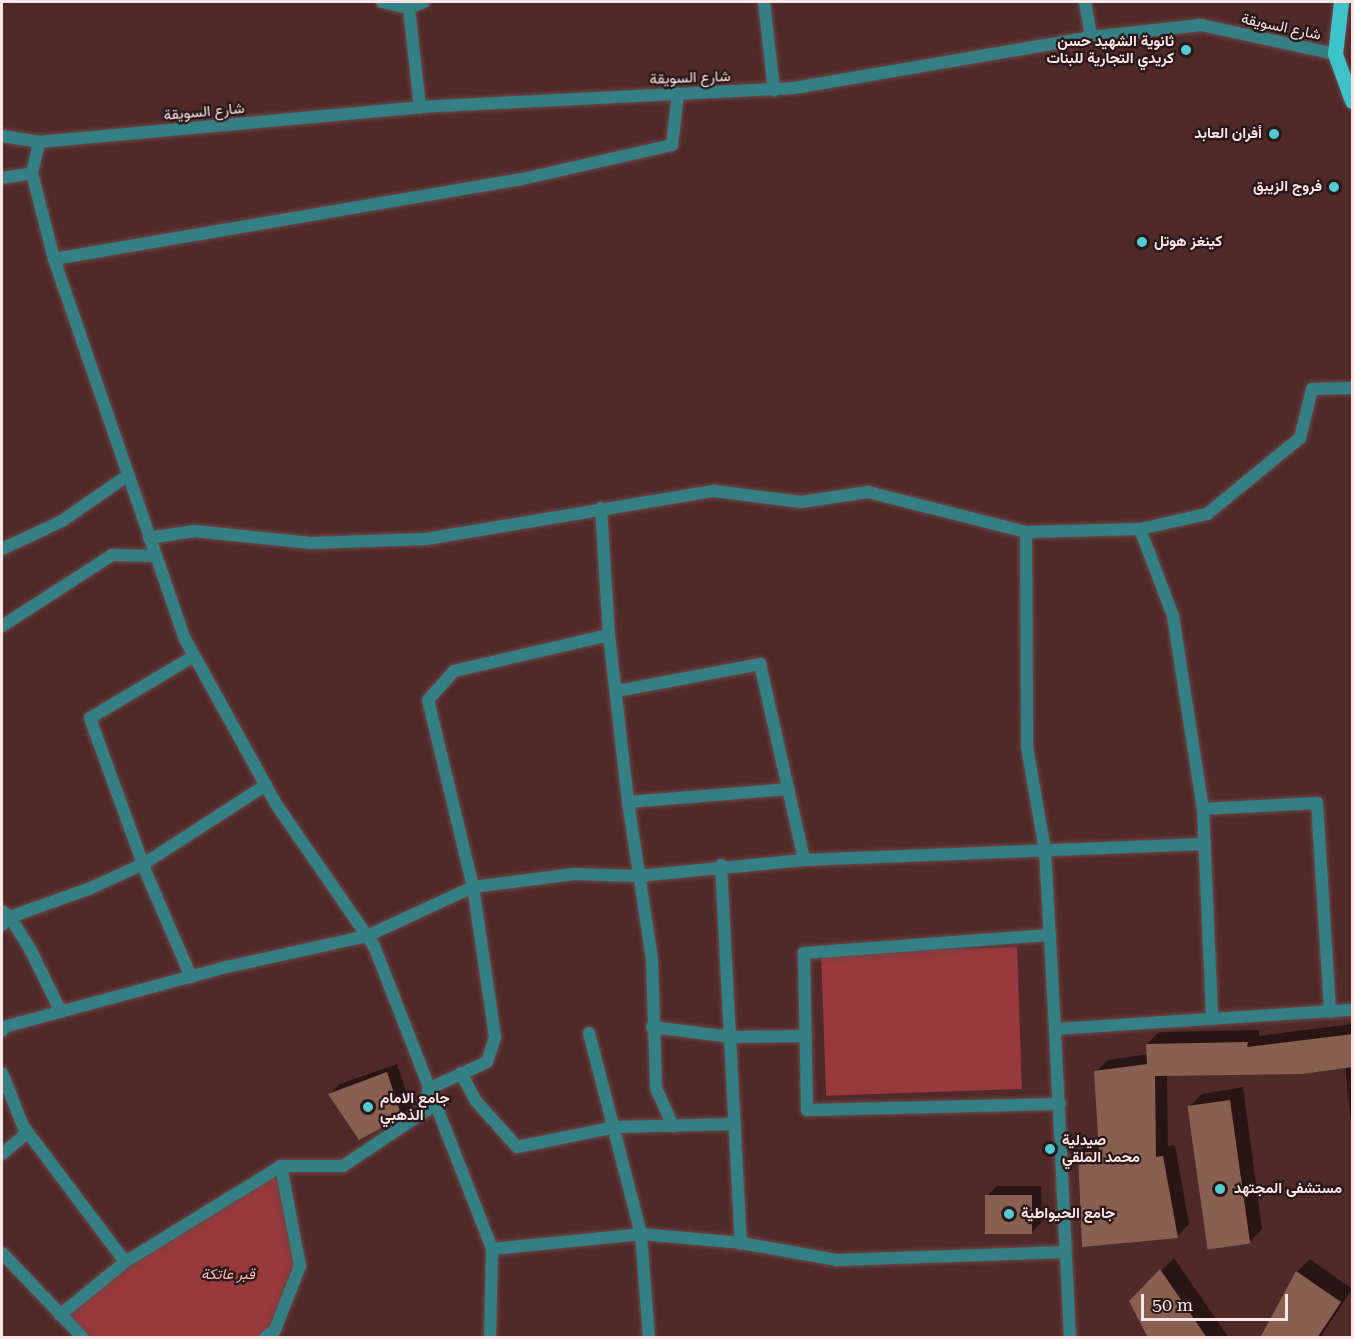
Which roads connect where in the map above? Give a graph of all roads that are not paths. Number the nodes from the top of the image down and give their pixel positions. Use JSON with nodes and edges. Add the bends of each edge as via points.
{"nodes":[{"id":1,"x":382,"y":2,"type":"edge"},
{"id":2,"x":424,"y":2,"type":"edge"},
{"id":3,"x":764,"y":2,"type":"edge"},
{"id":4,"x":1085,"y":2,"type":"edge"},
{"id":5,"x":1342,"y":3,"type":"edge"},
{"id":6,"x":409,"y":8,"type":"junction"},
{"id":7,"x":1091,"y":37,"type":"junction"},
{"id":8,"x":1335,"y":54,"type":"junction"},
{"id":9,"x":774,"y":90,"type":"junction"},
{"id":10,"x":678,"y":93,"type":"junction"},
{"id":11,"x":1353,"y":100,"type":"edge"},
{"id":12,"x":420,"y":107,"type":"junction"},
{"id":13,"x":2,"y":136,"type":"edge"},
{"id":14,"x":39,"y":142,"type":"junction"},
{"id":15,"x":32,"y":173,"type":"junction"},
{"id":16,"x":2,"y":178,"type":"edge"},
{"id":17,"x":54,"y":259,"type":"junction"},
{"id":18,"x":1353,"y":388,"type":"edge"},
{"id":19,"x":127,"y":476,"type":"junction"},
{"id":20,"x":601,"y":508,"type":"junction"},
{"id":21,"x":1140,"y":529,"type":"junction"},
{"id":22,"x":1026,"y":532,"type":"junction"},
{"id":23,"x":149,"y":538,"type":"junction"},
{"id":24,"x":2,"y":549,"type":"edge"},
{"id":25,"x":156,"y":556,"type":"junction"},
{"id":26,"x":2,"y":626,"type":"edge"},
{"id":27,"x":609,"y":635,"type":"junction"},
{"id":28,"x":194,"y":656,"type":"junction"},
{"id":29,"x":617,"y":691,"type":"junction"},
{"id":30,"x":266,"y":785,"type":"junction"},
{"id":31,"x":788,"y":789,"type":"junction"},
{"id":32,"x":628,"y":802,"type":"junction"},
{"id":33,"x":1203,"y":809,"type":"junction"},
{"id":34,"x":1205,"y":844,"type":"junction"},
{"id":35,"x":1045,"y":850,"type":"junction"},
{"id":36,"x":804,"y":860,"type":"junction"},
{"id":37,"x":145,"y":863,"type":"junction"},
{"id":38,"x":721,"y":865,"type":"junction"},
{"id":39,"x":638,"y":876,"type":"junction"},
{"id":40,"x":473,"y":887,"type":"junction"},
{"id":41,"x":4,"y":918,"type":"edge"},
{"id":42,"x":1050,"y":935,"type":"junction"},
{"id":43,"x":367,"y":936,"type":"junction"},
{"id":44,"x":191,"y":977,"type":"junction"},
{"id":45,"x":1353,"y":1010,"type":"edge"},
{"id":46,"x":61,"y":1012,"type":"junction"},
{"id":47,"x":1330,"y":1012,"type":"junction"},
{"id":48,"x":1212,"y":1019,"type":"junction"},
{"id":49,"x":652,"y":1027,"type":"junction"},
{"id":50,"x":1055,"y":1029,"type":"junction"},
{"id":51,"x":2,"y":1031,"type":"edge"},
{"id":52,"x":589,"y":1033,"type":"dead end"},
{"id":53,"x":806,"y":1036,"type":"junction"},
{"id":54,"x":731,"y":1037,"type":"junction"},
{"id":55,"x":2,"y":1073,"type":"edge"},
{"id":56,"x":461,"y":1073,"type":"junction"},
{"id":57,"x":428,"y":1089,"type":"junction"},
{"id":58,"x":1060,"y":1104,"type":"junction"},
{"id":59,"x":735,"y":1124,"type":"junction"},
{"id":60,"x":673,"y":1125,"type":"junction"},
{"id":61,"x":615,"y":1127,"type":"junction"},
{"id":62,"x":27,"y":1133,"type":"junction"},
{"id":63,"x":2,"y":1154,"type":"edge"},
{"id":64,"x":281,"y":1166,"type":"junction"},
{"id":65,"x":641,"y":1234,"type":"junction"},
{"id":66,"x":741,"y":1243,"type":"junction"},
{"id":67,"x":492,"y":1249,"type":"junction"},
{"id":68,"x":1065,"y":1252,"type":"junction"},
{"id":69,"x":2,"y":1253,"type":"edge"},
{"id":70,"x":125,"y":1262,"type":"junction"},
{"id":71,"x":60,"y":1315,"type":"junction"},
{"id":72,"x":272,"y":1335,"type":"edge"},
{"id":73,"x":83,"y":1338,"type":"edge"},
{"id":74,"x":490,"y":1338,"type":"edge"},
{"id":75,"x":649,"y":1338,"type":"edge"},
{"id":76,"x":1070,"y":1338,"type":"edge"}],
"edges":[{"from":1,"to":6,"type":"street"},
{"from":2,"to":6,"type":"street"},
{"from":3,"to":9,"type":"street"},
{"from":4,"to":7,"type":"street"},
{"from":5,"to":8,"type":"main road"},
{"from":6,"to":12,"type":"street"},
{"from":7,"to":8,"type":"street","name":"شارع السويقة","via":[[1201,25]]},
{"from":7,"to":9,"type":"street","name":"شارع السويقة"},
{"from":8,"to":11,"type":"main road"},
{"from":9,"to":10,"type":"street","name":"شارع السويقة"},
{"from":10,"to":12,"type":"street","name":"شارع السويقة"},
{"from":10,"to":17,"type":"street","via":[[672,145],[518,180]]},
{"from":12,"to":14,"type":"street","name":"شارع السويقة"},
{"from":13,"to":14,"type":"street","name":"شارع السويقة"},
{"from":14,"to":15,"type":"street"},
{"from":15,"to":16,"type":"street"},
{"from":15,"to":17,"type":"street"},
{"from":17,"to":19,"type":"street"},
{"from":18,"to":21,"type":"street","via":[[1312,389],[1300,438],[1207,514]]},
{"from":19,"to":23,"type":"street"},
{"from":19,"to":24,"type":"street","via":[[62,521]]},
{"from":20,"to":22,"type":"street","via":[[714,491],[801,502],[868,492]]},
{"from":20,"to":23,"type":"street","via":[[426,539],[310,543],[194,531]]},
{"from":20,"to":27,"type":"street"},
{"from":21,"to":22,"type":"street"},
{"from":21,"to":33,"type":"street","via":[[1173,616]]},
{"from":22,"to":35,"type":"street","via":[[1027,747]]},
{"from":23,"to":25,"type":"street"},
{"from":25,"to":26,"type":"street","via":[[112,555]]},
{"from":25,"to":28,"type":"street"},
{"from":27,"to":29,"type":"street"},
{"from":27,"to":40,"type":"street","via":[[454,671],[428,700]]},
{"from":28,"to":30,"type":"street"},
{"from":28,"to":37,"type":"street","via":[[90,718]]},
{"from":29,"to":31,"type":"street","via":[[760,664]]},
{"from":29,"to":32,"type":"street"},
{"from":30,"to":37,"type":"street"},
{"from":30,"to":43,"type":"street"},
{"from":31,"to":32,"type":"street"},
{"from":31,"to":36,"type":"street"},
{"from":32,"to":39,"type":"street"},
{"from":33,"to":34,"type":"street"},
{"from":33,"to":47,"type":"street","via":[[1317,803]]},
{"from":34,"to":35,"type":"street"},
{"from":34,"to":48,"type":"street"},
{"from":35,"to":36,"type":"street"},
{"from":35,"to":42,"type":"street"},
{"from":36,"to":38,"type":"street"},
{"from":37,"to":41,"type":"street","via":[[91,888]]},
{"from":37,"to":44,"type":"street"},
{"from":38,"to":39,"type":"street"},
{"from":38,"to":54,"type":"street"},
{"from":39,"to":40,"type":"street","via":[[574,874]]},
{"from":39,"to":49,"type":"street","via":[[652,959]]},
{"from":40,"to":43,"type":"street"},
{"from":40,"to":56,"type":"street","via":[[495,1037],[487,1062]]},
{"from":41,"to":46,"type":"street"},
{"from":42,"to":50,"type":"street"},
{"from":42,"to":53,"type":"street","via":[[804,953]]},
{"from":43,"to":44,"type":"street"},
{"from":43,"to":57,"type":"street"},
{"from":44,"to":46,"type":"street"},
{"from":45,"to":47,"type":"street"},
{"from":46,"to":51,"type":"street","via":[[4,1027]]},
{"from":47,"to":48,"type":"street"},
{"from":48,"to":50,"type":"street"},
{"from":49,"to":54,"type":"street"},
{"from":49,"to":60,"type":"street","via":[[656,1088]]},
{"from":50,"to":58,"type":"street"},
{"from":52,"to":61,"type":"street"},
{"from":53,"to":54,"type":"street"},
{"from":53,"to":58,"type":"street","via":[[807,1110]]},
{"from":54,"to":59,"type":"street"},
{"from":55,"to":62,"type":"street"},
{"from":56,"to":57,"type":"street"},
{"from":56,"to":61,"type":"street","via":[[476,1101],[517,1147]]},
{"from":57,"to":64,"type":"street","via":[[427,1110],[344,1166]]},
{"from":57,"to":67,"type":"street"},
{"from":58,"to":68,"type":"street"},
{"from":59,"to":60,"type":"street"},
{"from":59,"to":66,"type":"street"},
{"from":60,"to":61,"type":"street"},
{"from":61,"to":65,"type":"street"},
{"from":62,"to":63,"type":"street"},
{"from":62,"to":70,"type":"street"},
{"from":64,"to":70,"type":"street"},
{"from":64,"to":72,"type":"street","via":[[300,1266]]},
{"from":65,"to":66,"type":"street"},
{"from":65,"to":67,"type":"street"},
{"from":65,"to":75,"type":"street"},
{"from":66,"to":68,"type":"street","via":[[837,1260]]},
{"from":67,"to":74,"type":"street"},
{"from":68,"to":76,"type":"street"},
{"from":69,"to":71,"type":"street"},
{"from":70,"to":71,"type":"street"},
{"from":71,"to":73,"type":"street"}]}
